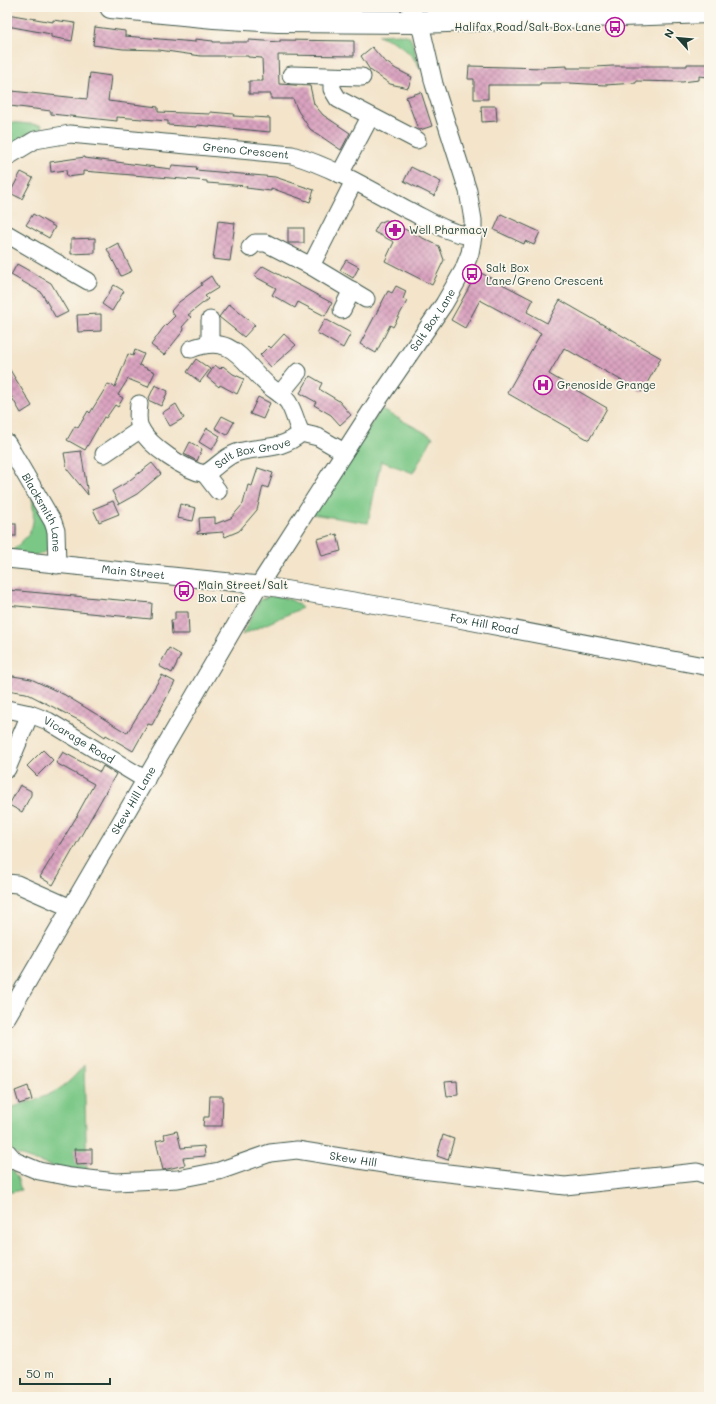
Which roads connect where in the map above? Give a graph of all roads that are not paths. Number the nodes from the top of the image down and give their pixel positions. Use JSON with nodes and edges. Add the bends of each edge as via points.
{"nodes":[{"id":1,"x":112,"y":7,"type":"edge"},
{"id":2,"x":557,"y":12,"type":"edge"},
{"id":3,"x":709,"y":12,"type":"edge"},
{"id":4,"x":414,"y":14,"type":"edge"},
{"id":5,"x":291,"y":75,"type":"dead end"},
{"id":6,"x":332,"y":77,"type":"junction"},
{"id":7,"x":362,"y":77,"type":"dead end"},
{"id":8,"x":370,"y":117,"type":"junction"},
{"id":9,"x":417,"y":140,"type":"dead end"},
{"id":10,"x":7,"y":157,"type":"edge"},
{"id":11,"x":347,"y":178,"type":"junction"},
{"id":12,"x":7,"y":234,"type":"edge"},
{"id":13,"x":473,"y":236,"type":"junction"},
{"id":14,"x":250,"y":248,"type":"dead end"},
{"id":15,"x":310,"y":266,"type":"junction"},
{"id":16,"x":88,"y":282,"type":"dead end"},
{"id":17,"x":342,"y":310,"type":"dead end"},
{"id":18,"x":210,"y":320,"type":"dead end"},
{"id":19,"x":210,"y":343,"type":"junction"},
{"id":20,"x":191,"y":349,"type":"dead end"},
{"id":21,"x":298,"y":372,"type":"dead end"},
{"id":22,"x":280,"y":394,"type":"junction"},
{"id":23,"x":139,"y":404,"type":"dead end"},
{"id":24,"x":141,"y":429,"type":"junction"},
{"id":25,"x":301,"y":433,"type":"junction"},
{"id":26,"x":7,"y":443,"type":"edge"},
{"id":27,"x":344,"y":452,"type":"junction"},
{"id":28,"x":104,"y":454,"type":"dead end"},
{"id":29,"x":205,"y":474,"type":"junction"},
{"id":30,"x":218,"y":491,"type":"dead end"},
{"id":31,"x":7,"y":559,"type":"edge"},
{"id":32,"x":57,"y":564,"type":"junction"},
{"id":33,"x":259,"y":585,"type":"junction"},
{"id":34,"x":709,"y":667,"type":"edge"},
{"id":35,"x":7,"y":708,"type":"edge"},
{"id":36,"x":30,"y":714,"type":"junction"},
{"id":37,"x":7,"y":769,"type":"edge"},
{"id":38,"x":146,"y":780,"type":"junction"},
{"id":39,"x":7,"y":883,"type":"edge"},
{"id":40,"x":71,"y":908,"type":"junction"},
{"id":41,"x":7,"y":1016,"type":"edge"},
{"id":42,"x":7,"y":1152,"type":"edge"},
{"id":43,"x":709,"y":1176,"type":"edge"}],
"edges":[{"from":1,"to":4,"type":"highway","via":[[278,21],[343,20]]},
{"from":2,"to":3,"type":"highway"},
{"from":2,"to":4,"type":"highway"},
{"from":4,"to":13,"type":"street","name":"Salt Box Lane","via":[[468,191]]},
{"from":5,"to":6,"type":"street"},
{"from":6,"to":7,"type":"street"},
{"from":6,"to":8,"type":"street","via":[[333,94]]},
{"from":8,"to":9,"type":"street"},
{"from":8,"to":11,"type":"street"},
{"from":10,"to":11,"type":"street","name":"Greno Crescent","via":[[35,140],[70,134],[292,155]]},
{"from":11,"to":13,"type":"street","name":"Greno Crescent","via":[[450,232]]},
{"from":11,"to":15,"type":"street"},
{"from":12,"to":16,"type":"street"},
{"from":13,"to":27,"type":"street","name":"Salt Box Lane","via":[[470,253],[454,288]]},
{"from":14,"to":15,"type":"street","via":[[255,243],[266,243]]},
{"from":15,"to":17,"type":"street","via":[[359,295]]},
{"from":18,"to":19,"type":"street"},
{"from":19,"to":20,"type":"street"},
{"from":19,"to":22,"type":"street","name":"Salt Box Grove","via":[[224,346],[241,356]]},
{"from":21,"to":22,"type":"street"},
{"from":22,"to":25,"type":"street","name":"Salt Box Grove","via":[[288,402]]},
{"from":23,"to":24,"type":"street","via":[[138,420]]},
{"from":24,"to":28,"type":"street"},
{"from":24,"to":29,"type":"street","name":"Salt Box Grove","via":[[162,452]]},
{"from":25,"to":27,"type":"street","name":"Salt Box Grove","via":[[327,441]]},
{"from":25,"to":29,"type":"street","name":"Salt Box Grove","via":[[278,446],[234,453]]},
{"from":26,"to":32,"type":"street","name":"Blacksmith Lane","via":[[53,522],[56,531]]},
{"from":27,"to":33,"type":"street","name":"Salt Box Lane"},
{"from":29,"to":30,"type":"street","name":"Salt Box Grove"},
{"from":31,"to":32,"type":"street","name":"Main Street"},
{"from":32,"to":33,"type":"street","name":"Main Street"},
{"from":33,"to":34,"type":"street","name":"Fox Hill Road","via":[[448,617]]},
{"from":33,"to":38,"type":"street","name":"Skew Hill Lane"},
{"from":35,"to":36,"type":"street","name":"Vicarage Road"},
{"from":36,"to":37,"type":"street"},
{"from":36,"to":38,"type":"street","name":"Vicarage Road","via":[[48,721]]},
{"from":38,"to":40,"type":"street","name":"Skew Hill Lane"},
{"from":39,"to":40,"type":"street","via":[[17,884]]},
{"from":40,"to":41,"type":"street","name":"Skew Hill Lane"},
{"from":42,"to":43,"type":"street","name":"Skew Hill","via":[[15,1161],[39,1171],[116,1182],[178,1179],[219,1171],[270,1153],[297,1150],[421,1170],[565,1186],[697,1172]]}]}
